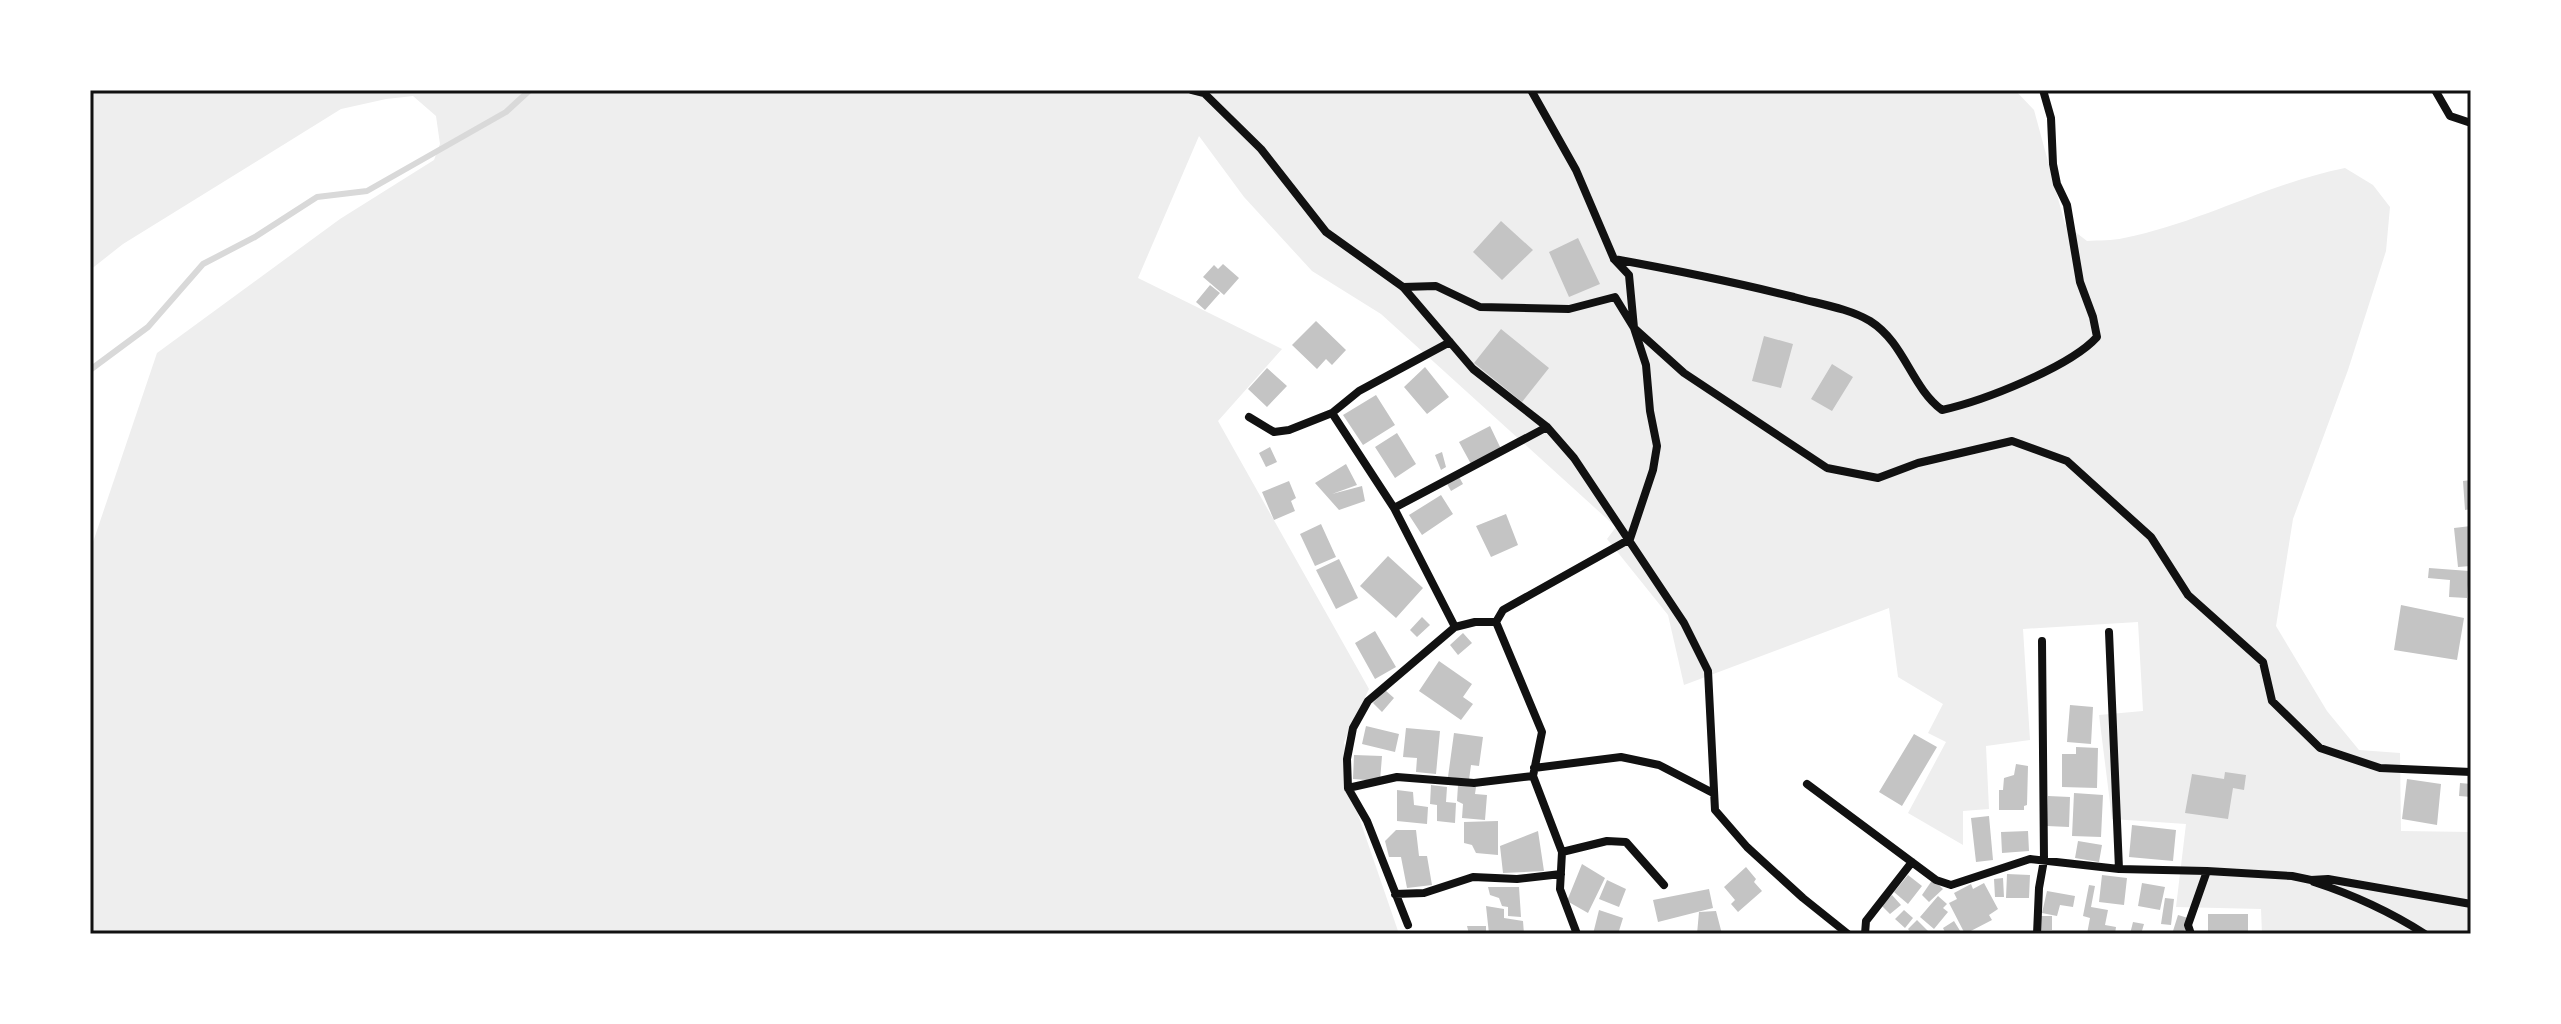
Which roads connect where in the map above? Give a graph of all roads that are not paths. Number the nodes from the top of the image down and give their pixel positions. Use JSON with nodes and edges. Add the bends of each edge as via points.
{"nodes":[{"id":1,"x":1192,"y":90,"type":"edge"},
{"id":2,"x":1531,"y":90,"type":"edge"},
{"id":3,"x":2043,"y":90,"type":"edge"},
{"id":4,"x":2435,"y":90,"type":"edge"},
{"id":5,"x":2471,"y":123,"type":"edge"},
{"id":6,"x":1614,"y":259,"type":"junction"},
{"id":7,"x":1403,"y":287,"type":"junction"},
{"id":8,"x":1634,"y":328,"type":"junction"},
{"id":9,"x":1450,"y":342,"type":"junction"},
{"id":10,"x":1332,"y":413,"type":"junction"},
{"id":11,"x":1249,"y":417,"type":"dead end"},
{"id":12,"x":1547,"y":427,"type":"junction"},
{"id":13,"x":1394,"y":508,"type":"junction"},
{"id":14,"x":1630,"y":539,"type":"junction"},
{"id":15,"x":1496,"y":622,"type":"junction"},
{"id":16,"x":1455,"y":627,"type":"junction"},
{"id":17,"x":2109,"y":632,"type":"dead end"},
{"id":18,"x":2042,"y":641,"type":"dead end"},
{"id":19,"x":1533,"y":772,"type":"junction"},
{"id":20,"x":2471,"y":772,"type":"edge"},
{"id":21,"x":1807,"y":784,"type":"dead end"},
{"id":22,"x":1348,"y":788,"type":"junction"},
{"id":23,"x":1713,"y":793,"type":"junction"},
{"id":24,"x":1562,"y":852,"type":"junction"},
{"id":25,"x":2044,"y":860,"type":"junction"},
{"id":26,"x":1912,"y":862,"type":"junction"},
{"id":27,"x":2119,"y":869,"type":"junction"},
{"id":28,"x":2207,"y":871,"type":"junction"},
{"id":29,"x":1561,"y":874,"type":"junction"},
{"id":30,"x":2292,"y":876,"type":"junction"},
{"id":31,"x":1664,"y":885,"type":"dead end"},
{"id":32,"x":1395,"y":894,"type":"junction"},
{"id":33,"x":2471,"y":904,"type":"edge"},
{"id":34,"x":1408,"y":925,"type":"dead end"},
{"id":35,"x":1577,"y":934,"type":"edge"},
{"id":36,"x":1848,"y":934,"type":"edge"},
{"id":37,"x":1865,"y":934,"type":"edge"},
{"id":38,"x":2037,"y":934,"type":"edge"},
{"id":39,"x":2191,"y":934,"type":"edge"},
{"id":40,"x":2425,"y":934,"type":"edge"}],
"edges":[{"from":1,"to":7,"type":"street","via":[[1204,93],[1261,149],[1326,232]]},
{"from":2,"to":6,"type":"street","via":[[1576,170]]},
{"from":3,"to":6,"type":"street","via":[[2057,184],[2067,205],[2080,282],[2097,337],[2026,380],[1973,403],[1942,410],[1929,401],[1892,340],[1869,321],[1837,308]]},
{"from":4,"to":5,"type":"street","via":[[2450,116]]},
{"from":6,"to":8,"type":"street","via":[[1629,275]]},
{"from":7,"to":8,"type":"street","via":[[1436,286],[1480,307],[1569,309],[1615,297]]},
{"from":7,"to":9,"type":"street"},
{"from":8,"to":14,"type":"street","via":[[1646,365],[1657,446]]},
{"from":8,"to":20,"type":"street","via":[[1684,373],[1827,468],[1878,478],[2012,441],[2067,461],[2151,537],[2188,595],[2263,662],[2272,701],[2320,748],[2380,768]]},
{"from":9,"to":10,"type":"street","via":[[1359,391]]},
{"from":9,"to":12,"type":"street","via":[[1473,369]]},
{"from":10,"to":11,"type":"street","via":[[1274,432]]},
{"from":10,"to":13,"type":"street"},
{"from":12,"to":13,"type":"street"},
{"from":12,"to":14,"type":"street"},
{"from":13,"to":16,"type":"street"},
{"from":14,"to":15,"type":"street","via":[[1503,610]]},
{"from":14,"to":23,"type":"street","via":[[1708,671]]},
{"from":15,"to":16,"type":"street"},
{"from":15,"to":19,"type":"street","via":[[1542,732]]},
{"from":16,"to":22,"type":"street","via":[[1368,701],[1353,728]]},
{"from":17,"to":27,"type":"street"},
{"from":18,"to":25,"type":"street"},
{"from":19,"to":22,"type":"street","via":[[1474,783],[1397,777]]},
{"from":19,"to":23,"type":"street","via":[[1621,757],[1659,765]]},
{"from":19,"to":24,"type":"street"},
{"from":21,"to":26,"type":"street"},
{"from":22,"to":32,"type":"street"},
{"from":23,"to":36,"type":"street","via":[[1715,810],[1747,847]]},
{"from":24,"to":29,"type":"street"},
{"from":24,"to":31,"type":"street","via":[[1626,842]]},
{"from":25,"to":26,"type":"street","via":[[2030,859],[1951,885]]},
{"from":25,"to":27,"type":"street"},
{"from":25,"to":38,"type":"street"},
{"from":26,"to":37,"type":"street","via":[[1866,921]]},
{"from":27,"to":28,"type":"street"},
{"from":28,"to":30,"type":"street"},
{"from":28,"to":39,"type":"street","via":[[2188,925]]},
{"from":29,"to":32,"type":"street","via":[[1473,877],[1424,893]]},
{"from":29,"to":35,"type":"street","via":[[1560,889]]},
{"from":30,"to":33,"type":"street"},
{"from":30,"to":40,"type":"street","via":[[2354,895]]},
{"from":32,"to":34,"type":"street"}]}
